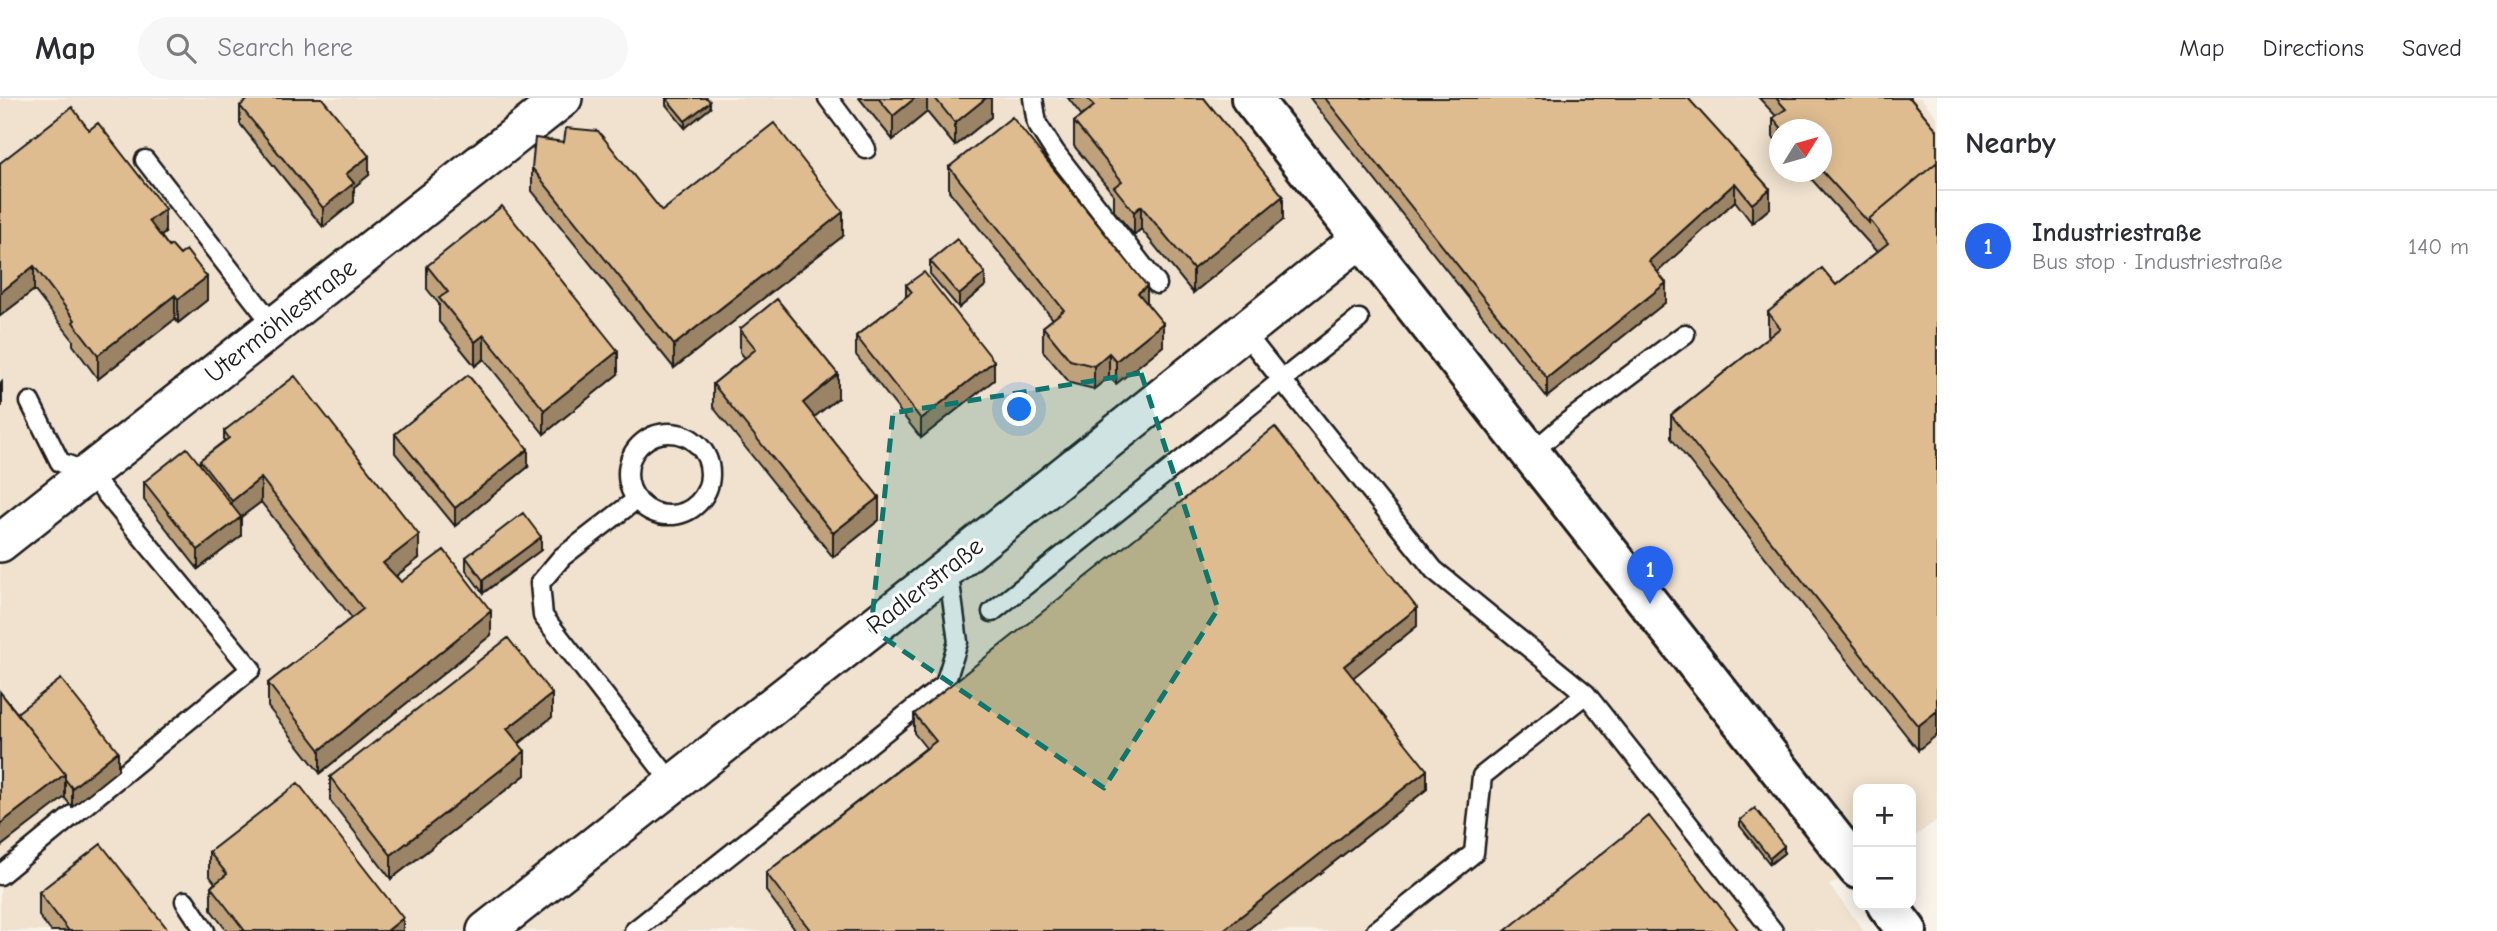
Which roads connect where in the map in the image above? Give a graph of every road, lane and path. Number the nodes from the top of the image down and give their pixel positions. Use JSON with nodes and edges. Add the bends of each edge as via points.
{"nodes":[{"id":1,"x":563,"y":98,"type":"edge"},
{"id":2,"x":828,"y":98,"type":"edge"},
{"id":3,"x":1033,"y":98,"type":"edge"},
{"id":4,"x":1251,"y":98,"type":"edge"},
{"id":5,"x":866,"y":149,"type":"dead end"},
{"id":6,"x":145,"y":160,"type":"dead end"},
{"id":7,"x":1361,"y":238,"type":"junction"},
{"id":8,"x":1157,"y":284,"type":"dead end"},
{"id":9,"x":1359,"y":319,"type":"dead end"},
{"id":10,"x":274,"y":326,"type":"junction"},
{"id":11,"x":1244,"y":332,"type":"junction"},
{"id":12,"x":1685,"y":334,"type":"dead end"},
{"id":13,"x":1283,"y":380,"type":"junction"},
{"id":14,"x":30,"y":402,"type":"dead end"},
{"id":15,"x":1531,"y":453,"type":"junction"},
{"id":16,"x":89,"y":473,"type":"junction"},
{"id":17,"x":637,"y":499,"type":"junction"},
{"id":18,"x":0,"y":543,"type":"edge"},
{"id":19,"x":948,"y":568,"type":"junction"},
{"id":20,"x":992,"y":612,"type":"dead end"},
{"id":21,"x":1586,"y":694,"type":"junction"},
{"id":22,"x":673,"y":784,"type":"junction"},
{"id":23,"x":1853,"y":863,"type":"edge"},
{"id":24,"x":0,"y":875,"type":"edge"},
{"id":25,"x":185,"y":901,"type":"dead end"},
{"id":26,"x":1890,"y":910,"type":"edge"},
{"id":27,"x":205,"y":931,"type":"edge"},
{"id":28,"x":486,"y":931,"type":"edge"},
{"id":29,"x":634,"y":931,"type":"edge"},
{"id":30,"x":1376,"y":931,"type":"edge"},
{"id":31,"x":1773,"y":931,"type":"edge"},
{"id":32,"x":1907,"y":931,"type":"edge"}],
"edges":[{"from":1,"to":10,"type":"street","name":"Utermöhlestraße"},
{"from":2,"to":5,"type":"lane"},
{"from":3,"to":8,"type":"lane","via":[[1037,124],[1055,152]]},
{"from":4,"to":7,"type":"street"},
{"from":6,"to":10,"type":"lane"},
{"from":7,"to":11,"type":"street","name":"Radlerstraße"},
{"from":7,"to":15,"type":"street"},
{"from":9,"to":13,"type":"lane"},
{"from":10,"to":16,"type":"street","name":"Utermöhlestraße"},
{"from":11,"to":13,"type":"lane"},
{"from":11,"to":19,"type":"street","name":"Radlerstraße"},
{"from":12,"to":15,"type":"lane"},
{"from":13,"to":20,"type":"lane"},
{"from":13,"to":21,"type":"lane","via":[[1434,570]]},
{"from":14,"to":16,"type":"lane","via":[[61,462]]},
{"from":15,"to":23,"type":"street"},
{"from":16,"to":18,"type":"street","name":"Utermöhlestraße"},
{"from":16,"to":24,"type":"lane","via":[[251,669]]},
{"from":17,"to":17,"type":"lane","via":[[629,485],[628,468],[644,441],[674,432],[690,437],[702,448],[710,479],[695,506],[680,514],[664,515]]},
{"from":17,"to":22,"type":"lane","via":[[562,557],[540,583],[543,616]]},
{"from":19,"to":22,"type":"street","name":"Radlerstraße"},
{"from":19,"to":29,"type":"lane","via":[[958,642],[945,684]]},
{"from":21,"to":30,"type":"lane","via":[[1482,776],[1474,853]]},
{"from":21,"to":31,"type":"lane"},
{"from":22,"to":28,"type":"street","name":"Radlerstraße"},
{"from":25,"to":27,"type":"lane"},
{"from":26,"to":32,"type":"street"}]}
